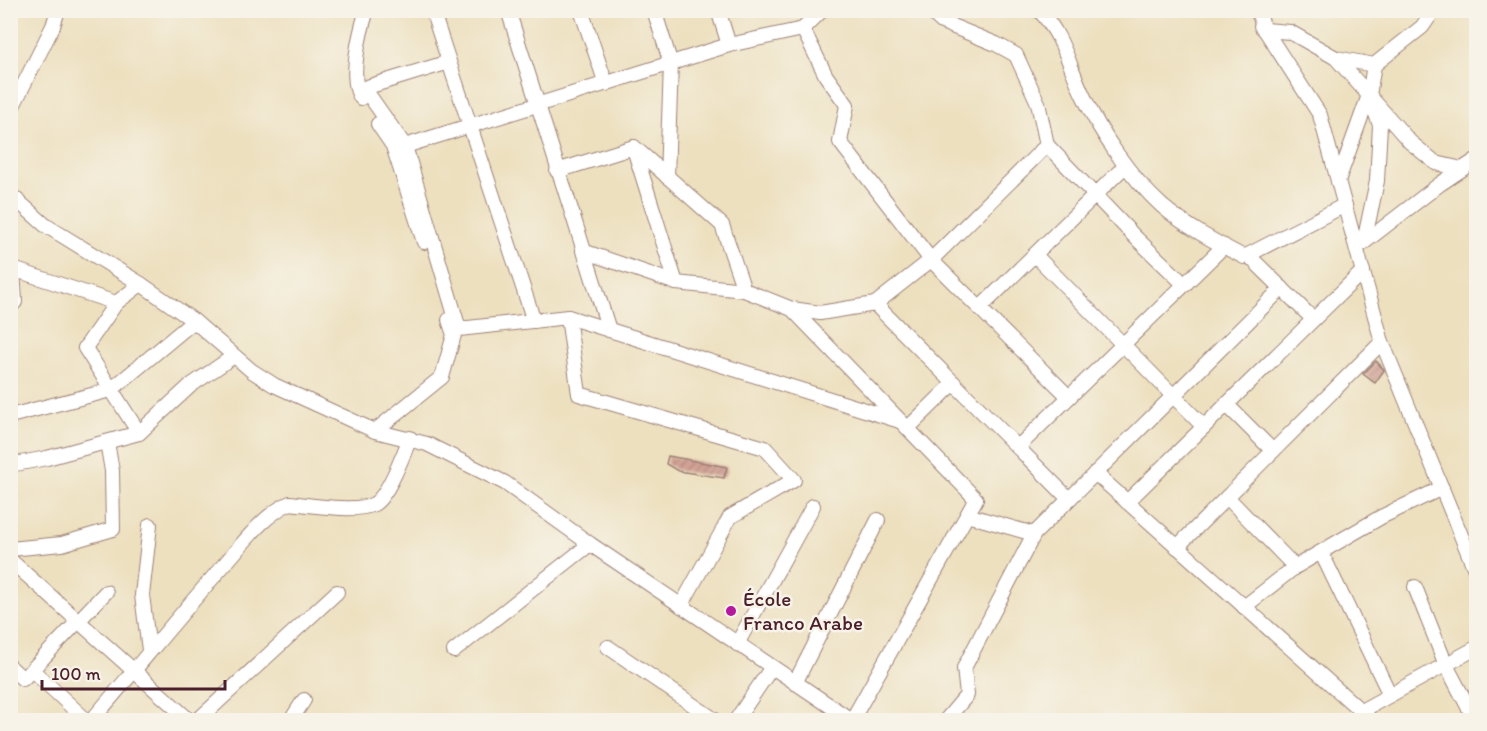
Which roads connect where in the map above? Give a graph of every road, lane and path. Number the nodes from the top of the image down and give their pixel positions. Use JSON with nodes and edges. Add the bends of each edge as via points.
{"nodes":[{"id":1,"x":58,"y":10,"type":"edge"},
{"id":2,"x":367,"y":10,"type":"edge"},
{"id":3,"x":432,"y":10,"type":"edge"},
{"id":4,"x":508,"y":10,"type":"edge"},
{"id":5,"x":581,"y":10,"type":"edge"},
{"id":6,"x":654,"y":10,"type":"edge"},
{"id":7,"x":718,"y":10,"type":"edge"},
{"id":8,"x":822,"y":10,"type":"edge"},
{"id":9,"x":929,"y":10,"type":"edge"},
{"id":10,"x":1039,"y":10,"type":"edge"},
{"id":11,"x":1248,"y":10,"type":"edge"},
{"id":12,"x":1257,"y":10,"type":"edge"},
{"id":13,"x":1434,"y":10,"type":"edge"},
{"id":14,"x":803,"y":29,"type":"junction"},
{"id":15,"x":1265,"y":30,"type":"junction"},
{"id":16,"x":729,"y":45,"type":"junction"},
{"id":17,"x":1336,"y":58,"type":"junction"},
{"id":18,"x":449,"y":62,"type":"junction"},
{"id":19,"x":671,"y":64,"type":"junction"},
{"id":20,"x":1374,"y":65,"type":"junction"},
{"id":21,"x":606,"y":84,"type":"junction"},
{"id":22,"x":1369,"y":95,"type":"junction"},
{"id":23,"x":536,"y":106,"type":"junction"},
{"id":24,"x":10,"y":112,"type":"edge"},
{"id":25,"x":470,"y":126,"type":"junction"},
{"id":26,"x":1047,"y":145,"type":"junction"},
{"id":27,"x":405,"y":146,"type":"junction"},
{"id":28,"x":634,"y":147,"type":"junction"},
{"id":29,"x":1476,"y":160,"type":"edge"},
{"id":30,"x":1125,"y":166,"type":"junction"},
{"id":31,"x":1462,"y":169,"type":"junction"},
{"id":32,"x":557,"y":171,"type":"junction"},
{"id":33,"x":667,"y":177,"type":"junction"},
{"id":34,"x":1338,"y":181,"type":"junction"},
{"id":35,"x":10,"y":194,"type":"edge"},
{"id":36,"x":1095,"y":196,"type":"junction"},
{"id":37,"x":1345,"y":206,"type":"junction"},
{"id":38,"x":1361,"y":245,"type":"junction"},
{"id":39,"x":1224,"y":246,"type":"junction"},
{"id":40,"x":583,"y":251,"type":"junction"},
{"id":41,"x":1035,"y":255,"type":"junction"},
{"id":42,"x":1248,"y":255,"type":"junction"},
{"id":43,"x":931,"y":260,"type":"junction"},
{"id":44,"x":12,"y":269,"type":"edge"},
{"id":45,"x":1363,"y":271,"type":"junction"},
{"id":46,"x":676,"y":283,"type":"junction"},
{"id":47,"x":141,"y":284,"type":"junction"},
{"id":48,"x":1185,"y":285,"type":"junction"},
{"id":49,"x":1282,"y":288,"type":"junction"},
{"id":50,"x":744,"y":290,"type":"junction"},
{"id":51,"x":116,"y":303,"type":"junction"},
{"id":52,"x":875,"y":304,"type":"junction"},
{"id":53,"x":10,"y":307,"type":"edge"},
{"id":54,"x":980,"y":308,"type":"junction"},
{"id":55,"x":792,"y":309,"type":"junction"},
{"id":56,"x":568,"y":317,"type":"junction"},
{"id":57,"x":1313,"y":319,"type":"junction"},
{"id":58,"x":194,"y":321,"type":"junction"},
{"id":59,"x":534,"y":321,"type":"junction"},
{"id":60,"x":609,"y":330,"type":"junction"},
{"id":61,"x":1382,"y":342,"type":"junction"},
{"id":62,"x":1123,"y":346,"type":"junction"},
{"id":63,"x":234,"y":356,"type":"junction"},
{"id":64,"x":954,"y":383,"type":"junction"},
{"id":65,"x":111,"y":390,"type":"junction"},
{"id":66,"x":1173,"y":396,"type":"junction"},
{"id":67,"x":1069,"y":397,"type":"junction"},
{"id":68,"x":1226,"y":405,"type":"junction"},
{"id":69,"x":10,"y":416,"type":"edge"},
{"id":70,"x":904,"y":424,"type":"junction"},
{"id":71,"x":1204,"y":427,"type":"junction"},
{"id":72,"x":375,"y":431,"type":"junction"},
{"id":73,"x":139,"y":433,"type":"junction"},
{"id":74,"x":410,"y":438,"type":"junction"},
{"id":75,"x":107,"y":442,"type":"junction"},
{"id":76,"x":1018,"y":447,"type":"junction"},
{"id":77,"x":1273,"y":451,"type":"junction"},
{"id":78,"x":10,"y":465,"type":"edge"},
{"id":79,"x":1095,"y":473,"type":"junction"},
{"id":80,"x":1442,"y":488,"type":"junction"},
{"id":81,"x":1227,"y":497,"type":"junction"},
{"id":82,"x":1069,"y":499,"type":"junction"},
{"id":83,"x":1127,"y":502,"type":"junction"},
{"id":84,"x":813,"y":506,"type":"dead end"},
{"id":85,"x":967,"y":515,"type":"junction"},
{"id":86,"x":878,"y":520,"type":"dead end"},
{"id":87,"x":150,"y":525,"type":"dead end"},
{"id":88,"x":1034,"y":534,"type":"junction"},
{"id":89,"x":590,"y":544,"type":"junction"},
{"id":90,"x":1177,"y":547,"type":"junction"},
{"id":91,"x":10,"y":549,"type":"edge"},
{"id":92,"x":1322,"y":554,"type":"junction"},
{"id":93,"x":10,"y":560,"type":"edge"},
{"id":94,"x":1295,"y":567,"type":"junction"},
{"id":95,"x":1476,"y":572,"type":"edge"},
{"id":96,"x":1415,"y":587,"type":"dead end"},
{"id":97,"x":106,"y":592,"type":"dead end"},
{"id":98,"x":337,"y":592,"type":"dead end"},
{"id":99,"x":681,"y":606,"type":"junction"},
{"id":100,"x":1244,"y":607,"type":"junction"},
{"id":101,"x":79,"y":621,"type":"junction"},
{"id":102,"x":737,"y":644,"type":"junction"},
{"id":103,"x":608,"y":647,"type":"dead end"},
{"id":104,"x":1476,"y":648,"type":"edge"},
{"id":105,"x":149,"y":650,"type":"junction"},
{"id":106,"x":454,"y":651,"type":"dead end"},
{"id":107,"x":1446,"y":664,"type":"junction"},
{"id":108,"x":10,"y":667,"type":"edge"},
{"id":109,"x":772,"y":667,"type":"junction"},
{"id":110,"x":32,"y":670,"type":"junction"},
{"id":111,"x":134,"y":672,"type":"junction"},
{"id":112,"x":795,"y":683,"type":"junction"},
{"id":113,"x":1390,"y":695,"type":"junction"},
{"id":114,"x":304,"y":700,"type":"dead end"},
{"id":115,"x":1366,"y":716,"type":"edge"},
{"id":116,"x":86,"y":720,"type":"edge"},
{"id":117,"x":92,"y":720,"type":"edge"},
{"id":118,"x":189,"y":720,"type":"edge"},
{"id":119,"x":198,"y":720,"type":"edge"},
{"id":120,"x":291,"y":720,"type":"edge"},
{"id":121,"x":714,"y":720,"type":"edge"},
{"id":122,"x":736,"y":720,"type":"edge"},
{"id":123,"x":851,"y":720,"type":"edge"},
{"id":124,"x":946,"y":720,"type":"edge"},
{"id":125,"x":1475,"y":720,"type":"edge"}],
"edges":[{"from":1,"to":24,"type":"street"},
{"from":2,"to":72,"type":"street","via":[[357,50],[356,90],[393,146],[454,335],[442,377]]},
{"from":3,"to":18,"type":"street"},
{"from":4,"to":23,"type":"street"},
{"from":5,"to":21,"type":"street"},
{"from":6,"to":19,"type":"street"},
{"from":7,"to":16,"type":"street"},
{"from":8,"to":14,"type":"street"},
{"from":9,"to":26,"type":"street","via":[[942,22],[1016,55],[1038,103]]},
{"from":10,"to":30,"type":"street","via":[[1066,48],[1083,96]]},
{"from":11,"to":15,"type":"street"},
{"from":12,"to":15,"type":"street"},
{"from":13,"to":20,"type":"street","via":[[1422,27]]},
{"from":14,"to":16,"type":"street"},
{"from":14,"to":43,"type":"street","via":[[826,76],[847,105],[840,142]]},
{"from":15,"to":17,"type":"street","via":[[1290,32]]},
{"from":15,"to":34,"type":"street","via":[[1320,115]]},
{"from":16,"to":19,"type":"street"},
{"from":17,"to":20,"type":"street"},
{"from":17,"to":22,"type":"street"},
{"from":18,"to":25,"type":"street"},
{"from":18,"to":27,"type":"street","via":[[364,88]]},
{"from":19,"to":21,"type":"street"},
{"from":19,"to":33,"type":"street"},
{"from":20,"to":22,"type":"street"},
{"from":21,"to":23,"type":"street"},
{"from":22,"to":31,"type":"street","via":[[1410,142],[1436,163]]},
{"from":22,"to":34,"type":"street"},
{"from":22,"to":38,"type":"street","via":[[1380,126],[1377,181]]},
{"from":23,"to":25,"type":"street"},
{"from":23,"to":32,"type":"street"},
{"from":25,"to":27,"type":"street"},
{"from":25,"to":59,"type":"street"},
{"from":26,"to":36,"type":"street"},
{"from":26,"to":43,"type":"street"},
{"from":27,"to":59,"type":"street","via":[[459,330]]},
{"from":28,"to":32,"type":"street"},
{"from":28,"to":33,"type":"street"},
{"from":28,"to":46,"type":"street"},
{"from":29,"to":31,"type":"street"},
{"from":30,"to":36,"type":"street"},
{"from":30,"to":39,"type":"street","via":[[1163,207]]},
{"from":31,"to":38,"type":"street"},
{"from":32,"to":40,"type":"street"},
{"from":33,"to":50,"type":"street","via":[[722,225]]},
{"from":34,"to":37,"type":"street"},
{"from":35,"to":47,"type":"street","via":[[45,225]]},
{"from":36,"to":41,"type":"street"},
{"from":36,"to":48,"type":"street"},
{"from":37,"to":38,"type":"street"},
{"from":37,"to":42,"type":"street"},
{"from":38,"to":45,"type":"street"},
{"from":39,"to":42,"type":"street","via":[[1244,257]]},
{"from":39,"to":48,"type":"street"},
{"from":40,"to":46,"type":"street"},
{"from":40,"to":60,"type":"street"},
{"from":41,"to":54,"type":"street"},
{"from":41,"to":62,"type":"street"},
{"from":42,"to":49,"type":"street"},
{"from":43,"to":52,"type":"street"},
{"from":43,"to":54,"type":"street"},
{"from":44,"to":51,"type":"street"},
{"from":44,"to":53,"type":"street","via":[[15,302]]},
{"from":45,"to":57,"type":"street"},
{"from":45,"to":61,"type":"street"},
{"from":46,"to":50,"type":"street"},
{"from":47,"to":51,"type":"street"},
{"from":47,"to":58,"type":"street"},
{"from":48,"to":62,"type":"street"},
{"from":49,"to":57,"type":"street"},
{"from":49,"to":66,"type":"street"},
{"from":50,"to":55,"type":"street"},
{"from":51,"to":65,"type":"street","via":[[85,348]]},
{"from":52,"to":55,"type":"street","via":[[820,313]]},
{"from":52,"to":64,"type":"street"},
{"from":54,"to":67,"type":"street"},
{"from":55,"to":70,"type":"street"},
{"from":56,"to":59,"type":"street"},
{"from":56,"to":60,"type":"street"},
{"from":56,"to":99,"type":"street","via":[[579,394],[765,448],[794,480],[730,517]]},
{"from":57,"to":68,"type":"street"},
{"from":58,"to":63,"type":"street"},
{"from":58,"to":65,"type":"street"},
{"from":60,"to":70,"type":"street"},
{"from":61,"to":77,"type":"street"},
{"from":61,"to":80,"type":"street"},
{"from":62,"to":66,"type":"street"},
{"from":62,"to":67,"type":"street"},
{"from":63,"to":72,"type":"street","via":[[274,385]]},
{"from":63,"to":73,"type":"street","via":[[190,386]]},
{"from":64,"to":70,"type":"street"},
{"from":64,"to":76,"type":"street"},
{"from":65,"to":69,"type":"street"},
{"from":65,"to":73,"type":"street"},
{"from":66,"to":71,"type":"street"},
{"from":66,"to":79,"type":"street"},
{"from":67,"to":76,"type":"street"},
{"from":68,"to":71,"type":"street"},
{"from":68,"to":77,"type":"street"},
{"from":70,"to":85,"type":"street","via":[[976,499]]},
{"from":71,"to":83,"type":"street"},
{"from":72,"to":74,"type":"street"},
{"from":73,"to":75,"type":"street"},
{"from":74,"to":89,"type":"street","via":[[505,483]]},
{"from":74,"to":105,"type":"street","via":[[377,503],[364,507],[282,507],[253,533]]},
{"from":75,"to":78,"type":"street"},
{"from":75,"to":91,"type":"street","via":[[113,529],[62,544]]},
{"from":76,"to":82,"type":"street"},
{"from":77,"to":81,"type":"street"},
{"from":79,"to":82,"type":"street"},
{"from":79,"to":83,"type":"street"},
{"from":80,"to":92,"type":"street","via":[[1381,517]]},
{"from":80,"to":95,"type":"street"},
{"from":81,"to":90,"type":"street"},
{"from":81,"to":94,"type":"street"},
{"from":82,"to":88,"type":"street"},
{"from":83,"to":90,"type":"street"},
{"from":84,"to":102,"type":"street"},
{"from":85,"to":88,"type":"street"},
{"from":85,"to":123,"type":"street"},
{"from":86,"to":112,"type":"street"},
{"from":87,"to":105,"type":"street","via":[[142,595]]},
{"from":88,"to":124,"type":"street","via":[[964,668],[967,695]]},
{"from":89,"to":99,"type":"street"},
{"from":89,"to":106,"type":"street"},
{"from":90,"to":100,"type":"street"},
{"from":92,"to":94,"type":"street"},
{"from":92,"to":113,"type":"street"},
{"from":93,"to":101,"type":"street"},
{"from":94,"to":100,"type":"street"},
{"from":96,"to":107,"type":"street"},
{"from":97,"to":101,"type":"street"},
{"from":98,"to":119,"type":"street"},
{"from":99,"to":102,"type":"street"},
{"from":100,"to":115,"type":"street"},
{"from":101,"to":110,"type":"street"},
{"from":101,"to":111,"type":"street"},
{"from":102,"to":109,"type":"street"},
{"from":103,"to":121,"type":"street"},
{"from":104,"to":107,"type":"street"},
{"from":105,"to":111,"type":"street"},
{"from":107,"to":113,"type":"street"},
{"from":107,"to":125,"type":"street"},
{"from":108,"to":110,"type":"street","via":[[23,679]]},
{"from":109,"to":112,"type":"street"},
{"from":109,"to":122,"type":"street"},
{"from":110,"to":116,"type":"street"},
{"from":111,"to":117,"type":"street"},
{"from":111,"to":118,"type":"street"},
{"from":112,"to":123,"type":"street"},
{"from":113,"to":115,"type":"street"},
{"from":114,"to":120,"type":"street"}]}
